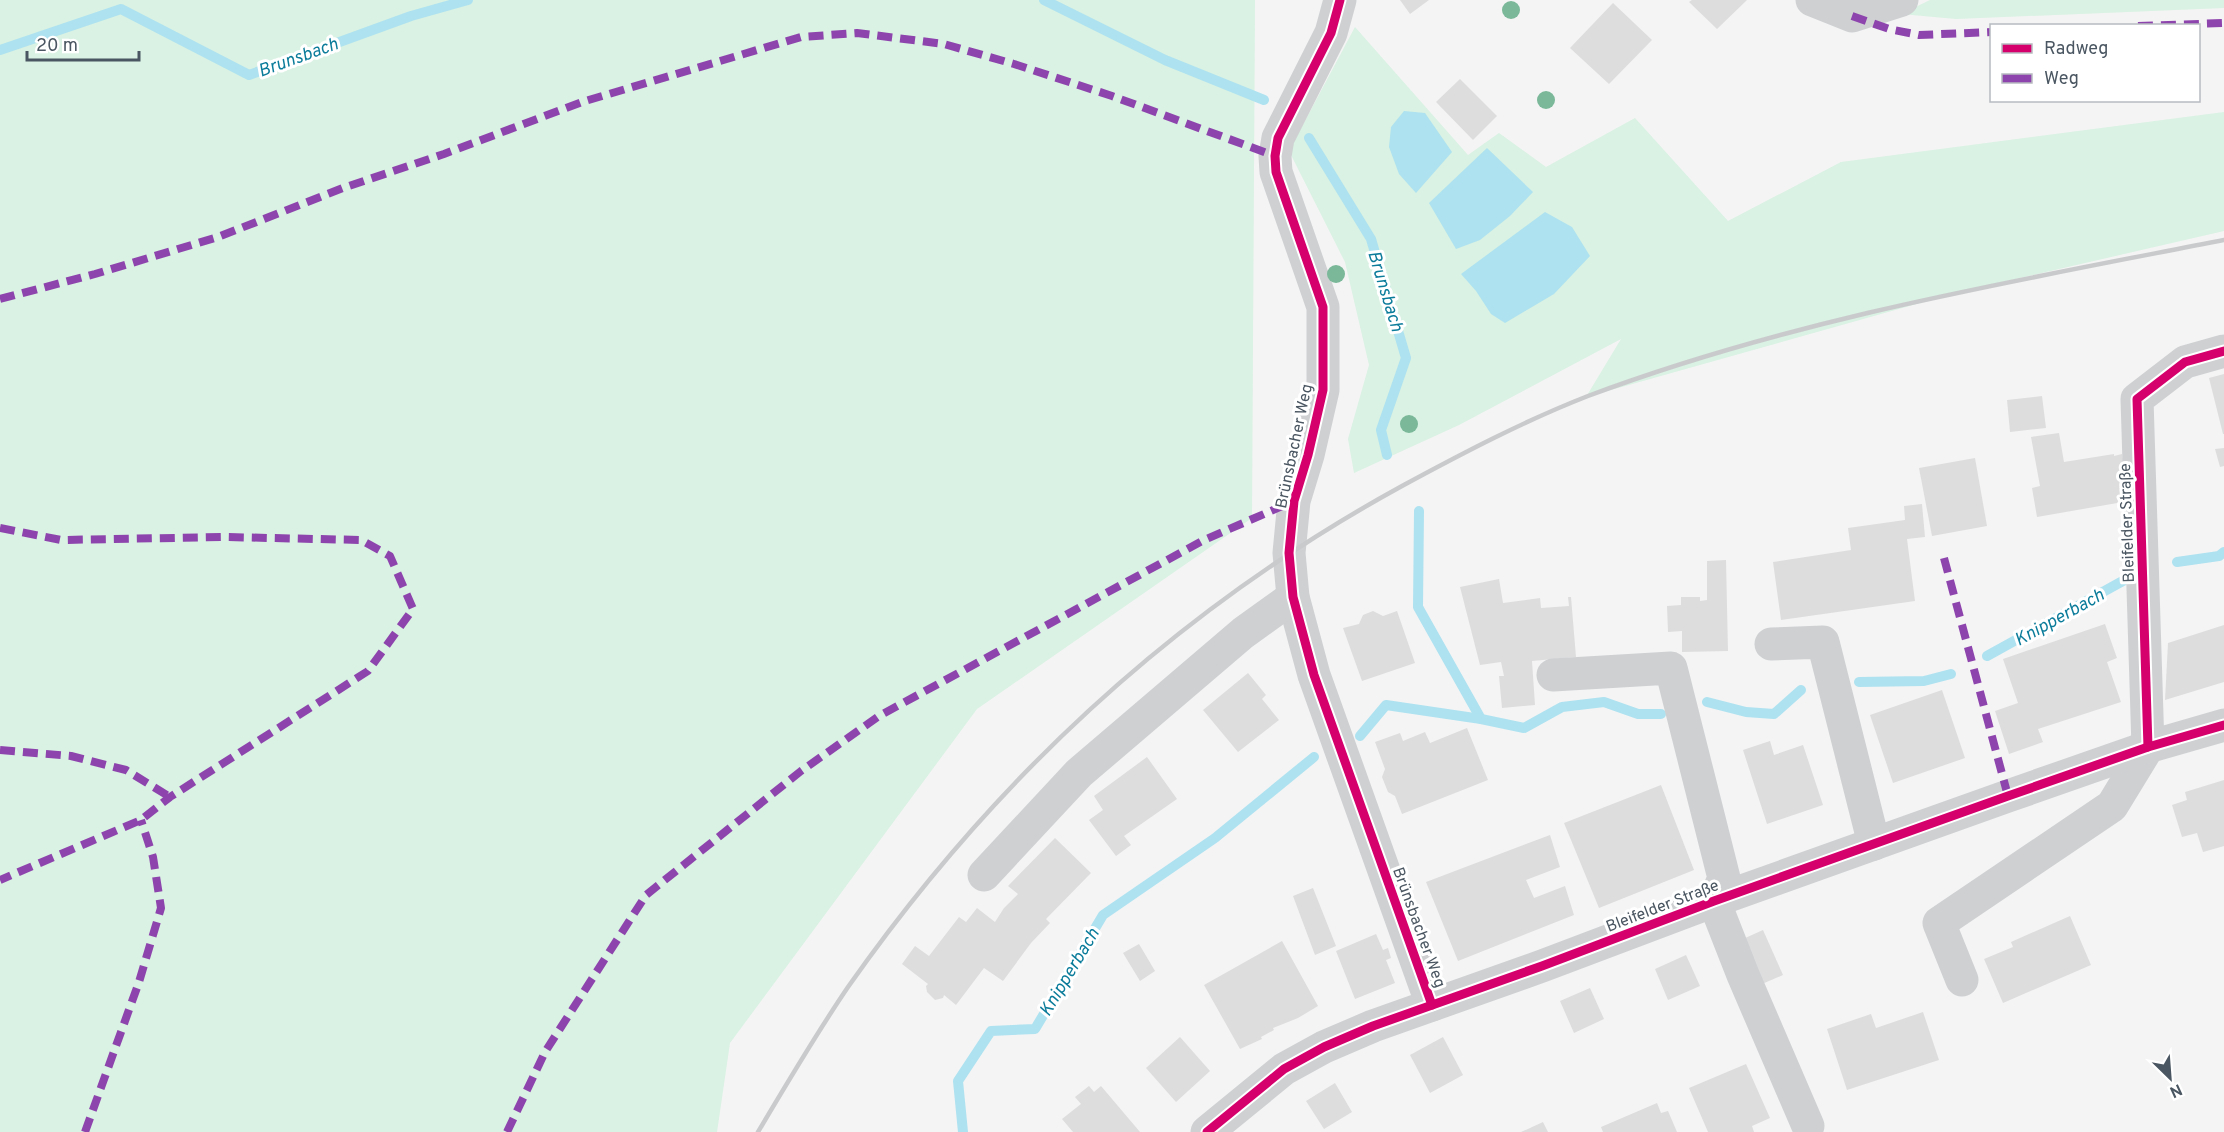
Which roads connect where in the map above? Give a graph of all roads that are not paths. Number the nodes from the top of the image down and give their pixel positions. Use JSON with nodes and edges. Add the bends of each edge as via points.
{"nodes":[{"id":1,"x":1340,"y":0,"type":"edge"},
{"id":2,"x":1812,"y":0,"type":"edge"},
{"id":3,"x":1902,"y":0,"type":"edge"},
{"id":4,"x":2224,"y":351,"type":"edge"},
{"id":5,"x":1293,"y":597,"type":"junction"},
{"id":6,"x":1771,"y":645,"type":"dead end"},
{"id":7,"x":1553,"y":675,"type":"dead end"},
{"id":8,"x":2224,"y":724,"type":"edge"},
{"id":9,"x":2148,"y":747,"type":"junction"},
{"id":10,"x":1874,"y":844,"type":"junction"},
{"id":11,"x":984,"y":875,"type":"dead end"},
{"id":12,"x":1714,"y":901,"type":"junction"},
{"id":13,"x":1962,"y":980,"type":"dead end"},
{"id":14,"x":1432,"y":1005,"type":"junction"},
{"id":15,"x":1808,"y":1126,"type":"dead end"},
{"id":16,"x":1208,"y":1132,"type":"edge"}],
"edges":[{"from":1,"to":5,"type":"street","name":"Brünsbacher Weg","via":[[1331,33],[1278,138],[1275,156],[1276,172],[1323,307],[1323,390],[1294,501],[1289,553]]},
{"from":2,"to":3,"type":"street","via":[[1852,16]]},
{"from":4,"to":9,"type":"street","name":"Bleifelder Straße","via":[[2185,362],[2137,399]]},
{"from":5,"to":11,"type":"street","via":[[1243,633],[1079,773]]},
{"from":5,"to":14,"type":"street","name":"Brünsbacher Weg","via":[[1314,675]]},
{"from":6,"to":10,"type":"street","via":[[1823,642]]},
{"from":7,"to":12,"type":"street","via":[[1671,668],[1724,878]]},
{"from":8,"to":9,"type":"street","name":"Bleifelder Straße"},
{"from":9,"to":10,"type":"street","name":"Bleifelder Straße"},
{"from":9,"to":13,"type":"street","via":[[2112,806],[1939,923]]},
{"from":10,"to":12,"type":"street","name":"Bleifelder Straße"},
{"from":12,"to":14,"type":"street","name":"Bleifelder Straße"},
{"from":12,"to":15,"type":"street"},
{"from":14,"to":16,"type":"street","name":"Bleifelder Straße","via":[[1324,1047],[1284,1069]]}]}
